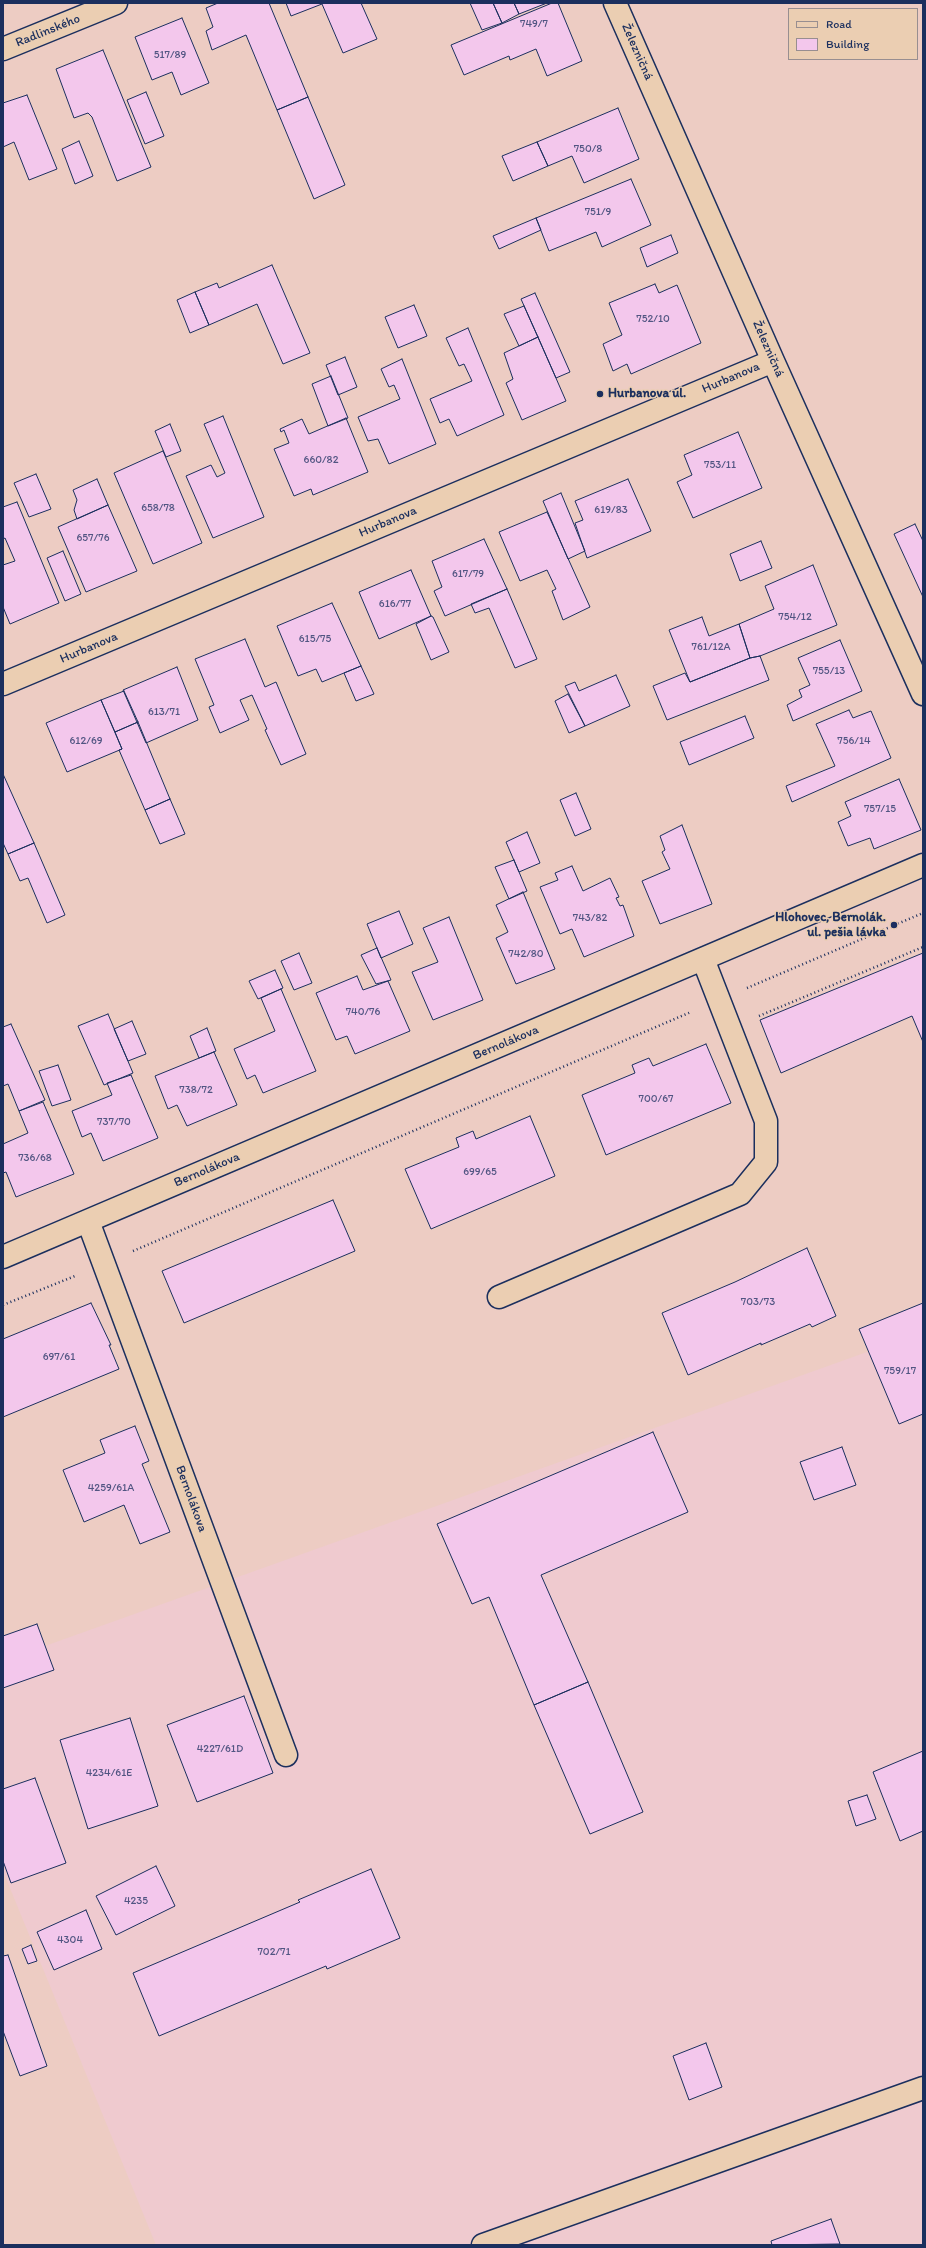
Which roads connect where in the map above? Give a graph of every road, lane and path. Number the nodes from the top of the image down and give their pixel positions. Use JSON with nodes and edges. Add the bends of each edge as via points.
{"nodes":[{"id":1,"x":116,"y":3,"type":"edge"},
{"id":2,"x":615,"y":3,"type":"edge"},
{"id":3,"x":3,"y":49,"type":"edge"},
{"id":4,"x":773,"y":361,"type":"junction"},
{"id":5,"x":3,"y":684,"type":"edge"},
{"id":6,"x":923,"y":694,"type":"edge"},
{"id":7,"x":923,"y":865,"type":"edge"},
{"id":8,"x":923,"y":913,"type":"edge"},
{"id":9,"x":923,"y":947,"type":"edge"},
{"id":10,"x":703,"y":959,"type":"junction"},
{"id":11,"x":719,"y":1000,"type":"junction"},
{"id":12,"x":730,"y":1028,"type":"junction"},
{"id":13,"x":88,"y":1221,"type":"junction"},
{"id":14,"x":3,"y":1257,"type":"edge"},
{"id":15,"x":104,"y":1264,"type":"junction"},
{"id":16,"x":499,"y":1297,"type":"dead end"},
{"id":17,"x":3,"y":1305,"type":"edge"},
{"id":18,"x":286,"y":1755,"type":"dead end"},
{"id":19,"x":923,"y":2088,"type":"edge"},
{"id":20,"x":483,"y":2245,"type":"edge"}],
"edges":[{"from":1,"to":3,"type":"street","name":"Radlinského"},
{"from":2,"to":4,"type":"street","name":"Železničná"},
{"from":4,"to":5,"type":"street","name":"Hurbanova"},
{"from":4,"to":6,"type":"street","name":"Železničná"},
{"from":7,"to":10,"type":"street","name":"Bernolákova"},
{"from":8,"to":11,"type":"path"},
{"from":9,"to":12,"type":"path"},
{"from":10,"to":11,"type":"street"},
{"from":10,"to":13,"type":"street","name":"Bernolákova"},
{"from":11,"to":12,"type":"street"},
{"from":11,"to":15,"type":"path"},
{"from":12,"to":16,"type":"street","via":[[766,1121],[766,1162],[740,1194]]},
{"from":13,"to":14,"type":"street","name":"Bernolákova"},
{"from":13,"to":15,"type":"street","name":"Bernolákova"},
{"from":15,"to":17,"type":"path"},
{"from":15,"to":18,"type":"street","name":"Bernolákova"},
{"from":19,"to":20,"type":"street"}]}
